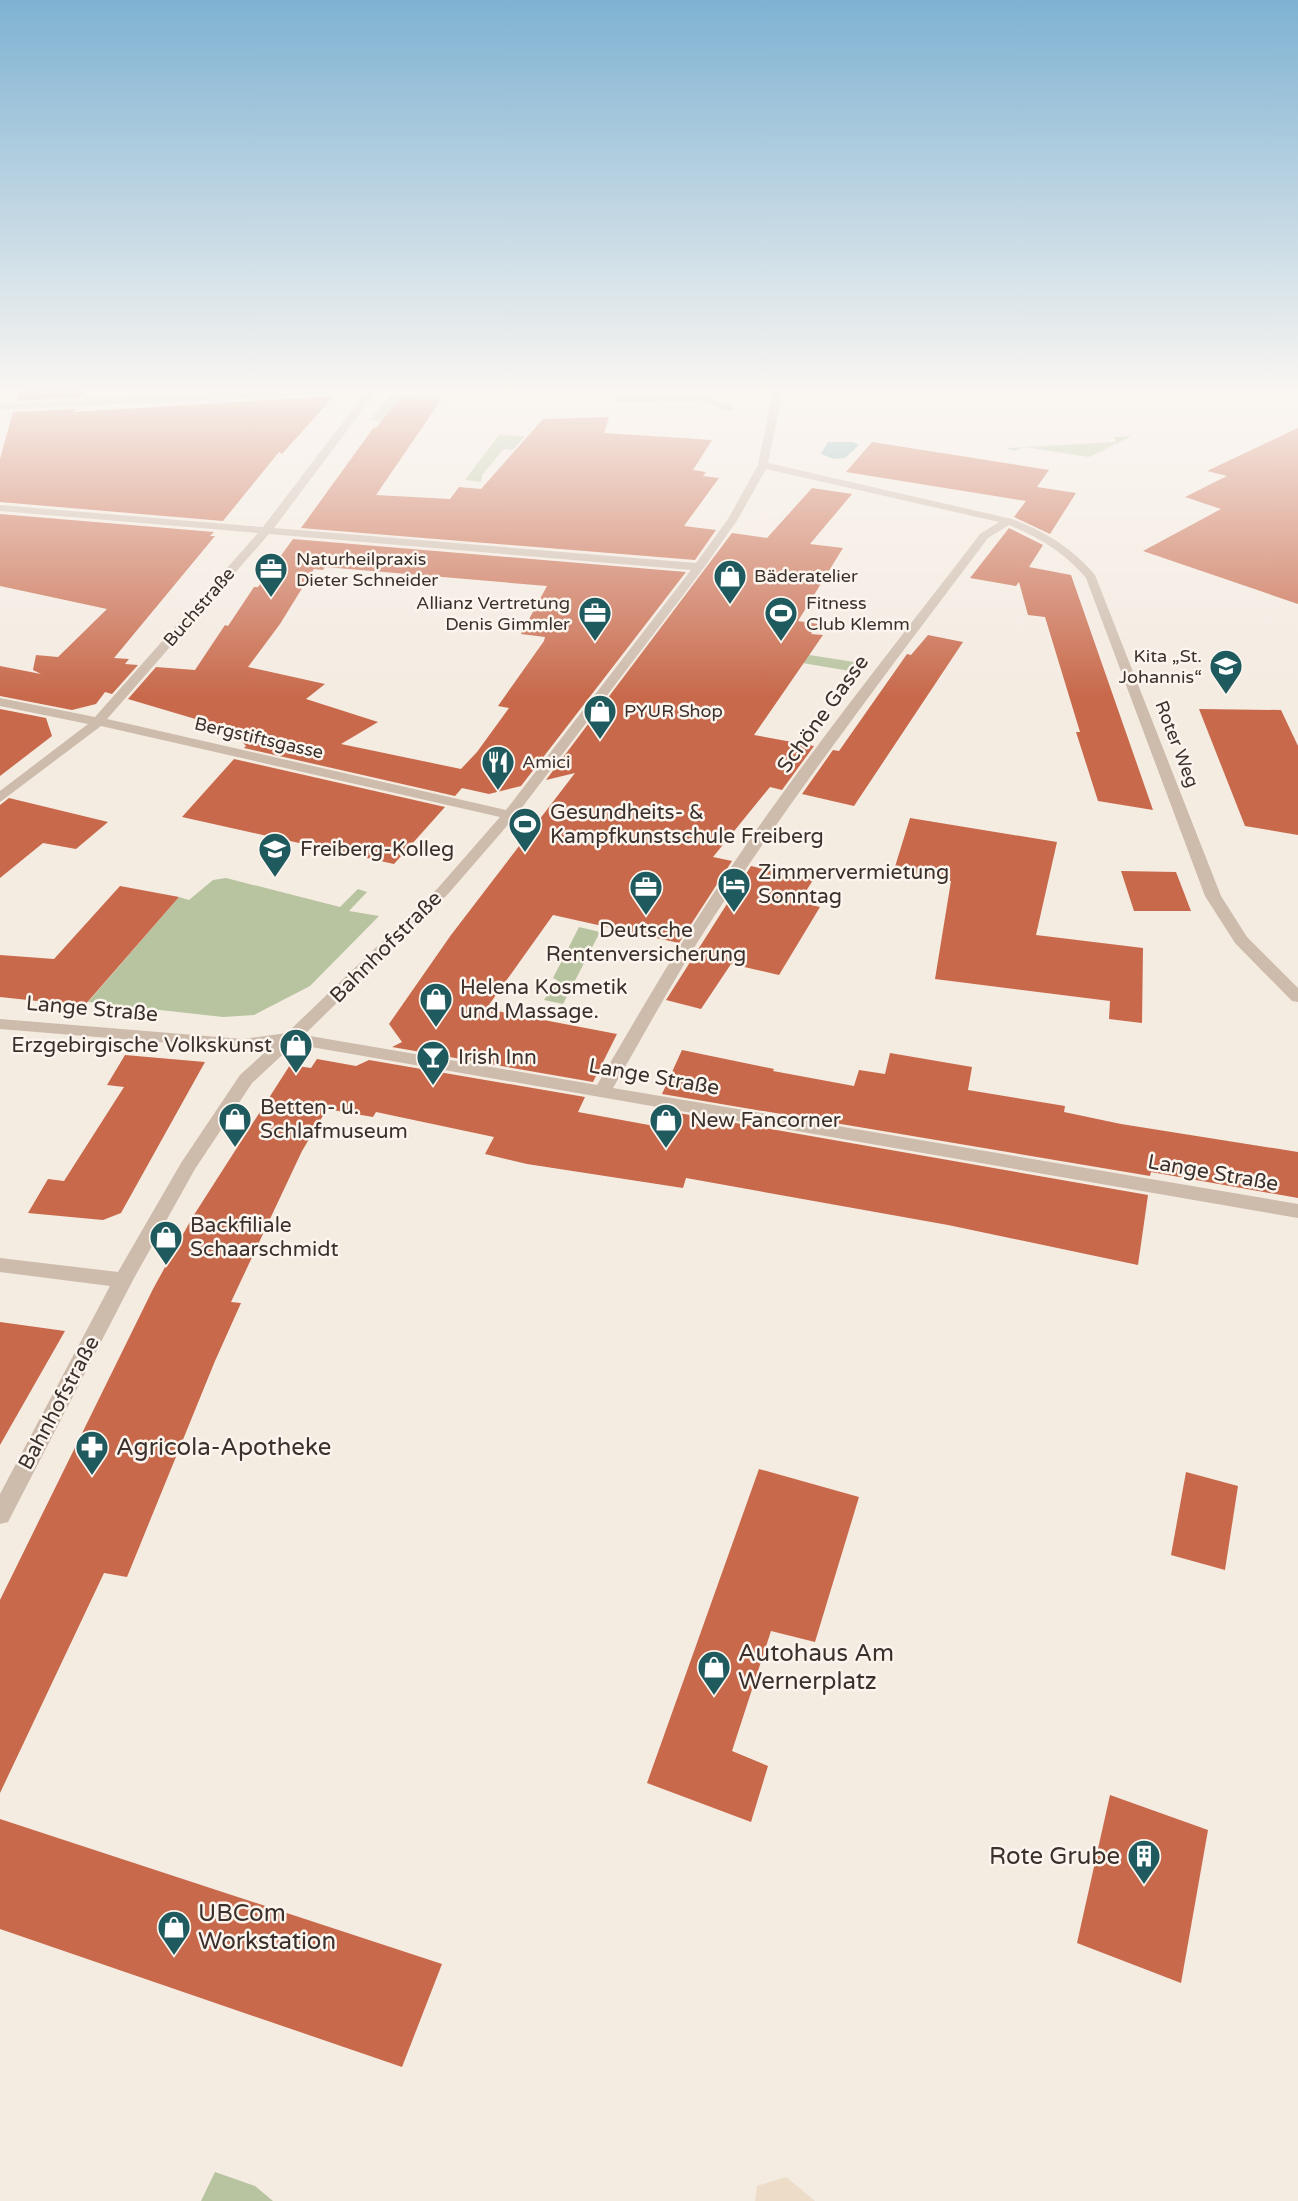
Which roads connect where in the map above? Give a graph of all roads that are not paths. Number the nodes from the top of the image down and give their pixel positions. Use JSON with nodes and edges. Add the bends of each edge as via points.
{"nodes":[{"id":1,"x":297,"y":490,"type":"edge"},
{"id":2,"x":749,"y":490,"type":"edge"},
{"id":3,"x":876,"y":490,"type":"edge"},
{"id":4,"x":0,"y":508,"type":"edge"},
{"id":5,"x":1008,"y":521,"type":"junction"},
{"id":6,"x":267,"y":529,"type":"junction"},
{"id":7,"x":699,"y":567,"type":"junction"},
{"id":8,"x":0,"y":702,"type":"edge"},
{"id":9,"x":97,"y":723,"type":"junction"},
{"id":10,"x":0,"y":799,"type":"edge"},
{"id":11,"x":509,"y":815,"type":"junction"},
{"id":12,"x":1298,"y":997,"type":"edge"},
{"id":13,"x":0,"y":1024,"type":"edge"},
{"id":14,"x":289,"y":1038,"type":"junction"},
{"id":15,"x":602,"y":1091,"type":"junction"},
{"id":16,"x":1298,"y":1211,"type":"edge"},
{"id":17,"x":0,"y":1265,"type":"edge"},
{"id":18,"x":123,"y":1280,"type":"junction"},
{"id":19,"x":0,"y":1515,"type":"edge"}],
"edges":[{"from":1,"to":6,"type":"street","name":"Buchstraße"},
{"from":2,"to":7,"type":"street","name":"Bahnhofstraße"},
{"from":3,"to":5,"type":"street","name":"Roter Weg"},
{"from":4,"to":6,"type":"street"},
{"from":5,"to":12,"type":"street","name":"Roter Weg","via":[[1059,546],[1091,577],[1213,896],[1241,940]]},
{"from":5,"to":15,"type":"street","name":"Schöne Gasse","via":[[984,536],[781,807],[703,921]]},
{"from":6,"to":7,"type":"street"},
{"from":6,"to":9,"type":"street","name":"Buchstraße"},
{"from":7,"to":11,"type":"street","name":"Bahnhofstraße"},
{"from":8,"to":9,"type":"street","name":"Bergstiftsgasse"},
{"from":9,"to":10,"type":"street","name":"Buchstraße"},
{"from":9,"to":11,"type":"street","name":"Bergstiftsgasse"},
{"from":11,"to":14,"type":"street","name":"Bahnhofstraße","via":[[443,891]]},
{"from":13,"to":14,"type":"street","name":"Lange Straße","via":[[243,1044]]},
{"from":14,"to":15,"type":"street","name":"Lange Straße"},
{"from":14,"to":18,"type":"street","name":"Bahnhofstraße","via":[[246,1079],[187,1167]]},
{"from":15,"to":16,"type":"street","name":"Lange Straße"},
{"from":17,"to":18,"type":"street"},
{"from":18,"to":19,"type":"street","name":"Bahnhofstraße"}]}
